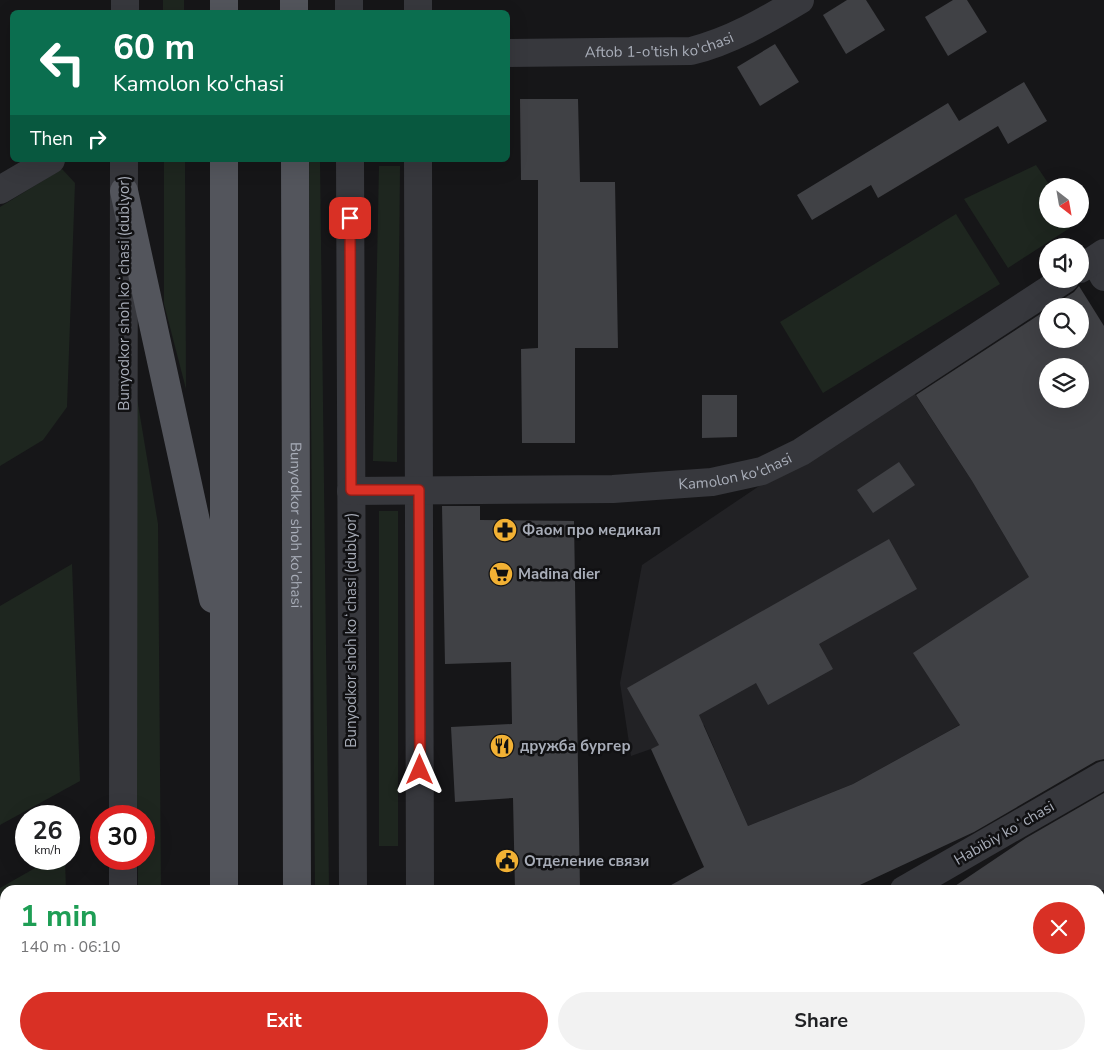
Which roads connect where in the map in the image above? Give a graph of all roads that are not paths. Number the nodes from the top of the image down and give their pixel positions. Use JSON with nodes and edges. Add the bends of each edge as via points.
{"nodes":[{"id":1,"x":800,"y":0,"type":"edge"},
{"id":2,"x":510,"y":53,"type":"edge"},
{"id":3,"x":48,"y":162,"type":"edge"},
{"id":4,"x":124,"y":162,"type":"edge"},
{"id":5,"x":224,"y":162,"type":"edge"},
{"id":6,"x":295,"y":162,"type":"edge"},
{"id":7,"x":350,"y":162,"type":"edge"},
{"id":8,"x":418,"y":162,"type":"edge"},
{"id":9,"x":0,"y":190,"type":"edge"},
{"id":10,"x":124,"y":191,"type":"junction"},
{"id":11,"x":1051,"y":288,"type":"edge"},
{"id":12,"x":351,"y":490,"type":"junction"},
{"id":13,"x":419,"y":490,"type":"junction"},
{"id":14,"x":224,"y":652,"type":"junction"},
{"id":15,"x":1104,"y":775,"type":"edge"},
{"id":16,"x":123,"y":805,"type":"edge"},
{"id":17,"x":123,"y":870,"type":"edge"},
{"id":18,"x":123,"y":885,"type":"edge"},
{"id":19,"x":224,"y":885,"type":"edge"},
{"id":20,"x":298,"y":885,"type":"edge"},
{"id":21,"x":353,"y":885,"type":"edge"},
{"id":22,"x":420,"y":885,"type":"edge"},
{"id":23,"x":913,"y":885,"type":"edge"}],
"edges":[{"from":1,"to":2,"type":"street","name":"Aftob 1-o'tish ko'chasi","via":[[761,24],[691,51]]},
{"from":3,"to":9,"type":"street"},
{"from":4,"to":10,"type":"street","name":"Bunyodkor shoh koʻchasi (dublyor)"},
{"from":5,"to":14,"type":"main road"},
{"from":6,"to":20,"type":"main road","name":"Bunyodkor shoh ko'chasi"},
{"from":7,"to":12,"type":"street","name":"Bunyodkor shoh koʻchasi (dublyor)"},
{"from":8,"to":13,"type":"street"},
{"from":10,"to":14,"type":"main road"},
{"from":10,"to":16,"type":"street","name":"Bunyodkor shoh koʻchasi (dublyor)"},
{"from":11,"to":13,"type":"street","name":"Kamolon ko'chasi","via":[[801,452],[762,471],[712,482],[613,489]]},
{"from":12,"to":13,"type":"street","name":"Kamolon ko'chasi"},
{"from":12,"to":21,"type":"street","name":"Bunyodkor shoh koʻchasi (dublyor)"},
{"from":13,"to":22,"type":"street"},
{"from":14,"to":19,"type":"main road"},
{"from":15,"to":23,"type":"street","name":"Habibiy koʻchasi"},
{"from":17,"to":18,"type":"street"}]}
